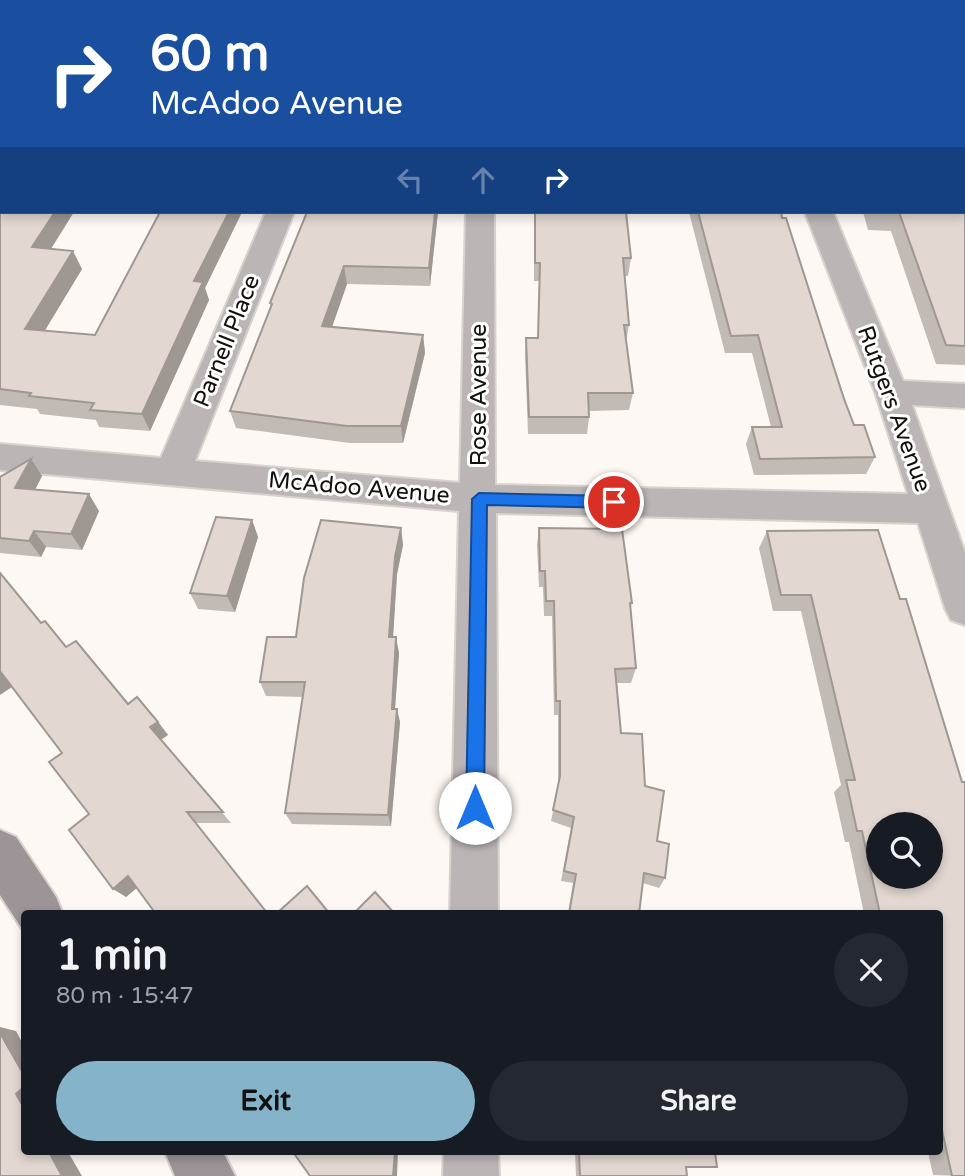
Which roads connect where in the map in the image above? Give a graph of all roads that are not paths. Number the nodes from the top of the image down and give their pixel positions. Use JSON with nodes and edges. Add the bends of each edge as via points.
{"nodes":[{"id":1,"x":279,"y":214,"type":"edge"},
{"id":2,"x":480,"y":214,"type":"edge"},
{"id":3,"x":820,"y":214,"type":"edge"},
{"id":4,"x":891,"y":392,"type":"junction"},
{"id":5,"x":965,"y":396,"type":"edge"},
{"id":6,"x":0,"y":457,"type":"edge"},
{"id":7,"x":173,"y":471,"type":"junction"},
{"id":8,"x":479,"y":499,"type":"junction"},
{"id":9,"x":929,"y":509,"type":"junction"},
{"id":10,"x":965,"y":608,"type":"edge"},
{"id":11,"x":0,"y":853,"type":"edge"},
{"id":12,"x":36,"y":910,"type":"edge"},
{"id":13,"x":474,"y":910,"type":"edge"},
{"id":14,"x":194,"y":1155,"type":"edge"},
{"id":15,"x":471,"y":1155,"type":"edge"},
{"id":16,"x":207,"y":1176,"type":"edge"},
{"id":17,"x":471,"y":1176,"type":"edge"}],
"edges":[{"from":1,"to":7,"type":"street","name":"Parnell Place"},
{"from":2,"to":8,"type":"street","name":"Rose Avenue"},
{"from":3,"to":4,"type":"street","name":"Rutgers Avenue"},
{"from":4,"to":5,"type":"street"},
{"from":4,"to":9,"type":"street","name":"Rutgers Avenue"},
{"from":6,"to":7,"type":"street","name":"McAdoo Avenue"},
{"from":7,"to":8,"type":"street","name":"McAdoo Avenue"},
{"from":8,"to":9,"type":"street","name":"McAdoo Avenue"},
{"from":8,"to":13,"type":"street","name":"Rose Avenue"},
{"from":9,"to":10,"type":"street","name":"Rutgers Avenue"},
{"from":11,"to":12,"type":"street"},
{"from":14,"to":16,"type":"street"},
{"from":15,"to":17,"type":"street"}]}
